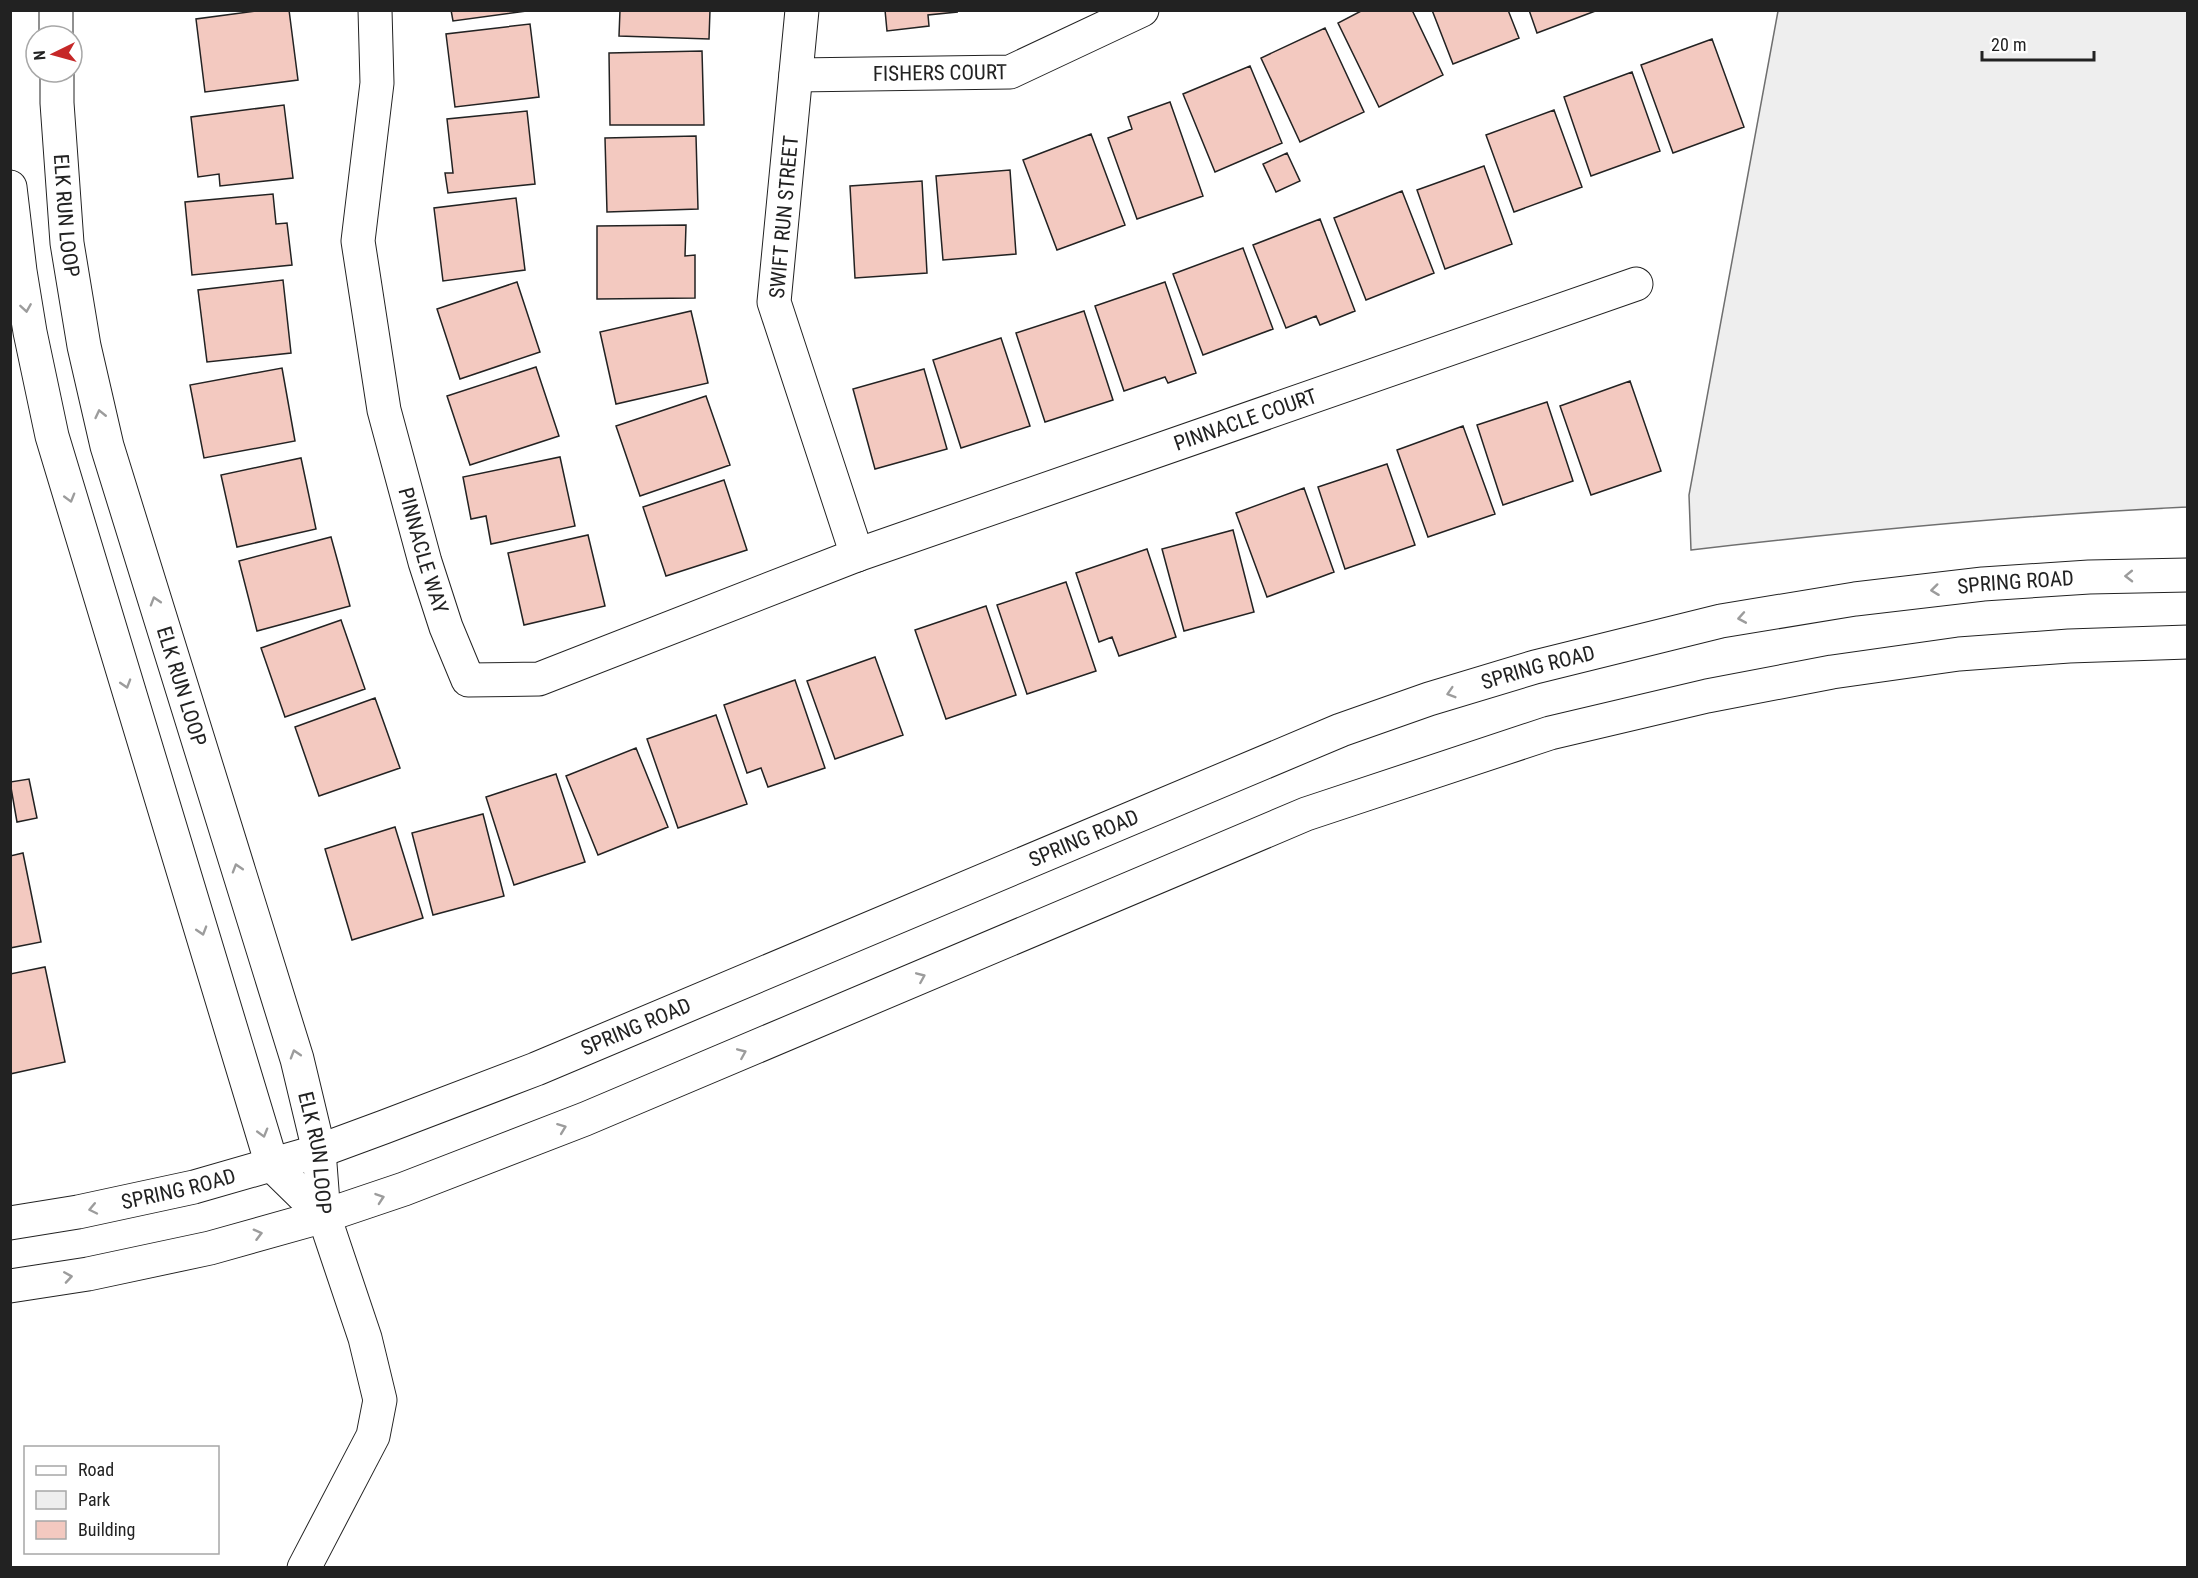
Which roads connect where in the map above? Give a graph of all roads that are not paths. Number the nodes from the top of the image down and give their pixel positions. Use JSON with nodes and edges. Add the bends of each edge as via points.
{"nodes":[{"id":1,"x":375,"y":10,"type":"edge"},
{"id":2,"x":802,"y":10,"type":"edge"},
{"id":3,"x":1142,"y":10,"type":"edge"},
{"id":4,"x":796,"y":75,"type":"junction"},
{"id":5,"x":57,"y":84,"type":"edge"},
{"id":6,"x":10,"y":187,"type":"edge"},
{"id":7,"x":1636,"y":284,"type":"dead end"},
{"id":8,"x":857,"y":555,"type":"junction"},
{"id":9,"x":2187,"y":575,"type":"edge"},
{"id":10,"x":2187,"y":642,"type":"edge"},
{"id":11,"x":319,"y":1151,"type":"junction"},
{"id":12,"x":272,"y":1165,"type":"junction"},
{"id":13,"x":324,"y":1216,"type":"junction"},
{"id":14,"x":10,"y":1222,"type":"edge"},
{"id":15,"x":10,"y":1286,"type":"edge"},
{"id":16,"x":304,"y":1568,"type":"edge"}],
"edges":[{"from":1,"to":8,"type":"street","name":"PINNACLE WAY","via":[[377,83],[358,241],[384,410],[424,562],[468,680],[539,679]]},
{"from":2,"to":4,"type":"street","name":"SWIFT RUN STREET"},
{"from":3,"to":4,"type":"street","name":"FISHERS COURT","via":[[1010,72]]},
{"from":4,"to":8,"type":"street","name":"SWIFT RUN STREET","via":[[774,302]]},
{"from":11,"to":5,"type":"street","name":"ELK RUN LOOP","one_way":true,"via":[[297,1059],[107,446],[84,346],[67,243]]},
{"from":6,"to":12,"type":"street","name":"ELK RUN LOOP","one_way":true,"via":[[30,332],[52,436]]},
{"from":7,"to":8,"type":"street","name":"PINNACLE COURT"},
{"from":9,"to":11,"type":"street","name":"SPRING ROAD","one_way":true,"via":[[1983,584],[1855,599],[1722,621],[1535,667],[1440,696],[1330,735],[536,1069]]},
{"from":13,"to":10,"type":"street","one_way":true,"via":[[596,1114],[1306,814],[1550,733],[1832,672],[1959,654]]},
{"from":11,"to":12,"type":"street","name":"SPRING ROAD"},
{"from":11,"to":13,"type":"street","name":"ELK RUN LOOP"},
{"from":12,"to":13,"type":"street","name":"ELK RUN LOOP"},
{"from":12,"to":14,"type":"street","name":"SPRING ROAD","one_way":true,"via":[[183,1190]]},
{"from":15,"to":13,"type":"street","one_way":true,"via":[[210,1248]]},
{"from":13,"to":16,"type":"street","via":[[365,1338],[380,1400],[373,1436]]}]}
